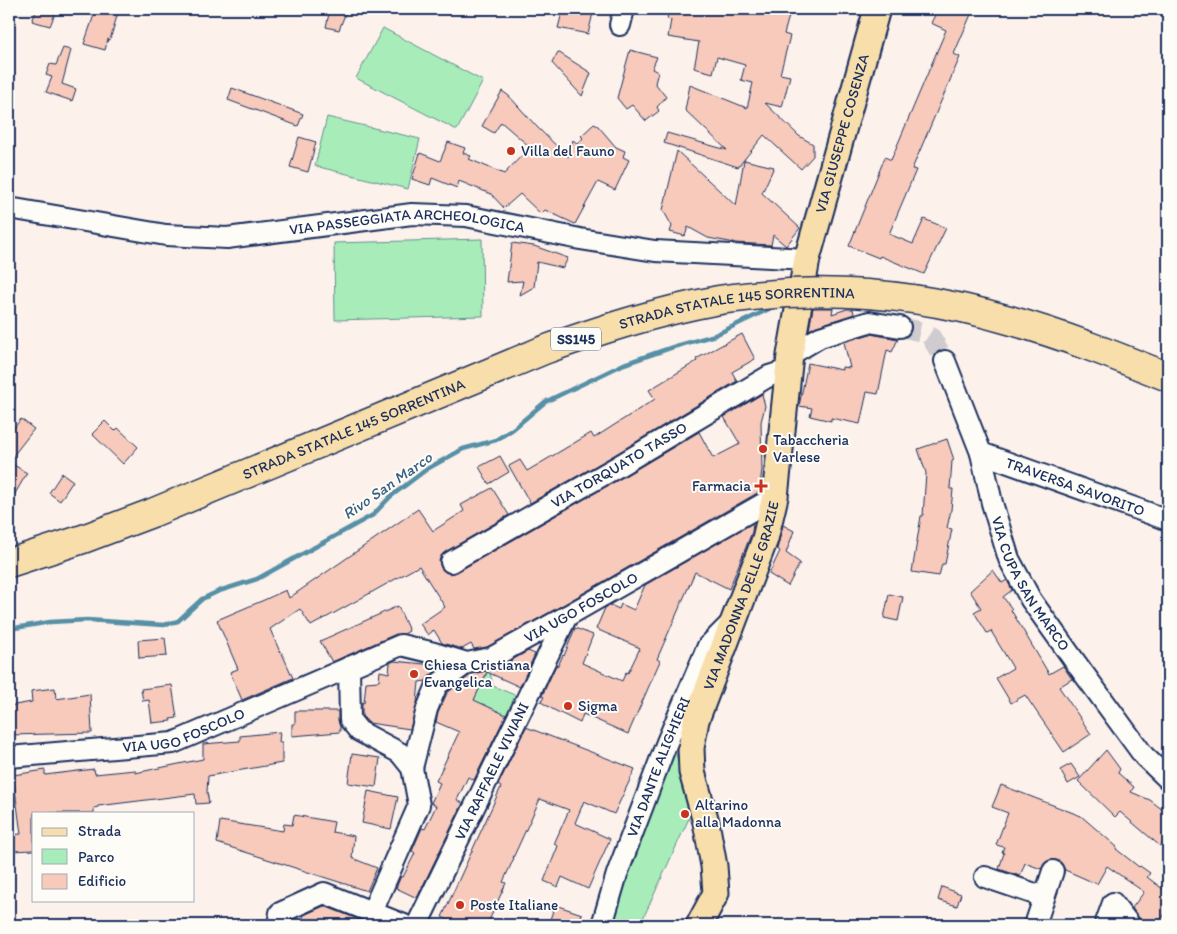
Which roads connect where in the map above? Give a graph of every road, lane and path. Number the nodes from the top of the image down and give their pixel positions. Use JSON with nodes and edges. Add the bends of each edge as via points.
{"nodes":[{"id":1,"x":877,"y":9,"type":"edge"},
{"id":2,"x":9,"y":208,"type":"edge"},
{"id":3,"x":807,"y":259,"type":"junction"},
{"id":4,"x":900,"y":327,"type":"tunnel mouth"},
{"id":5,"x":945,"y":361,"type":"tunnel mouth"},
{"id":6,"x":789,"y":363,"type":"junction"},
{"id":7,"x":1168,"y":377,"type":"edge"},
{"id":8,"x":981,"y":454,"type":"junction"},
{"id":9,"x":775,"y":497,"type":"junction"},
{"id":10,"x":1168,"y":520,"type":"edge"},
{"id":11,"x":451,"y":562,"type":"dead end"},
{"id":12,"x":9,"y":563,"type":"edge"},
{"id":13,"x":567,"y":616,"type":"junction"},
{"id":14,"x":735,"y":620,"type":"junction"},
{"id":15,"x":467,"y":663,"type":"junction"},
{"id":16,"x":349,"y":667,"type":"junction"},
{"id":17,"x":9,"y":757,"type":"edge"},
{"id":18,"x":412,"y":768,"type":"junction"},
{"id":19,"x":1168,"y":779,"type":"edge"},
{"id":20,"x":1053,"y":871,"type":"dead end"},
{"id":21,"x":985,"y":877,"type":"dead end"},
{"id":22,"x":1044,"y":897,"type":"junction"},
{"id":23,"x":372,"y":912,"type":"junction"},
{"id":24,"x":278,"y":925,"type":"edge"},
{"id":25,"x":404,"y":925,"type":"edge"},
{"id":26,"x":417,"y":925,"type":"edge"},
{"id":27,"x":602,"y":925,"type":"edge"},
{"id":28,"x":699,"y":925,"type":"edge"},
{"id":29,"x":1035,"y":925,"type":"edge"},
{"id":30,"x":1105,"y":925,"type":"edge"},
{"id":31,"x":1130,"y":925,"type":"edge"}],
"edges":[{"from":1,"to":3,"type":"main road","name":"VIA GIUSEPPE COSENZA"},
{"from":2,"to":3,"type":"street","name":"VIA PASSEGGIATA ARCHEOLOGICA","via":[[166,235],[227,238],[412,214],[466,216],[654,251]]},
{"from":3,"to":6,"type":"main road","name":"VIA MADONNA DELLE GRAZIE"},
{"from":4,"to":6,"type":"street","via":[[869,322],[820,337]]},
{"from":5,"to":8,"type":"street","name":"VIA CUPA SAN MARCO"},
{"from":6,"to":9,"type":"main road","name":"VIA MADONNA DELLE GRAZIE"},
{"from":6,"to":11,"type":"street","name":"VIA TORQUATO TASSO","via":[[617,468]]},
{"from":7,"to":12,"type":"highway","name":"STRADA STATALE 145 SORRENTINA","number":"SS145","bridge":true,"via":[[1009,320],[961,307],[903,297],[840,292],[775,293],[715,300],[601,330],[544,350],[152,513]]},
{"from":8,"to":10,"type":"street","name":"TRAVERSA SAVORITO"},
{"from":8,"to":19,"type":"street","name":"VIA CUPA SAN MARCO","via":[[1009,559],[1031,600],[1144,756]]},
{"from":9,"to":13,"type":"street","name":"VIA UGO FOSCOLO"},
{"from":9,"to":14,"type":"main road","name":"VIA MADONNA DELLE GRAZIE","via":[[764,539]]},
{"from":13,"to":15,"type":"street","name":"VIA UGO FOSCOLO","via":[[490,658]]},
{"from":13,"to":26,"type":"street","name":"VIA RAFFAELE VIVIANI"},
{"from":14,"to":27,"type":"street","name":"VIA DANTE ALIGHIERI","via":[[708,646],[667,742],[617,874]]},
{"from":14,"to":28,"type":"main road","name":"VIA MADONNA DELLE GRAZIE","via":[[696,720],[692,748],[692,772],[706,822],[716,894]]},
{"from":15,"to":16,"type":"street","name":"VIA UGO FOSCOLO","via":[[401,645]]},
{"from":15,"to":18,"type":"street","via":[[437,685]]},
{"from":16,"to":17,"type":"street","name":"VIA UGO FOSCOLO","via":[[174,743]]},
{"from":16,"to":18,"type":"street","via":[[350,720],[359,731],[400,753]]},
{"from":18,"to":23,"type":"street","via":[[419,805]]},
{"from":20,"to":22,"type":"street"},
{"from":21,"to":22,"type":"street"},
{"from":22,"to":29,"type":"street"},
{"from":23,"to":24,"type":"street","via":[[324,894],[280,913]]},
{"from":23,"to":25,"type":"street"},
{"from":30,"to":31,"type":"street","via":[[1113,904]]}]}
